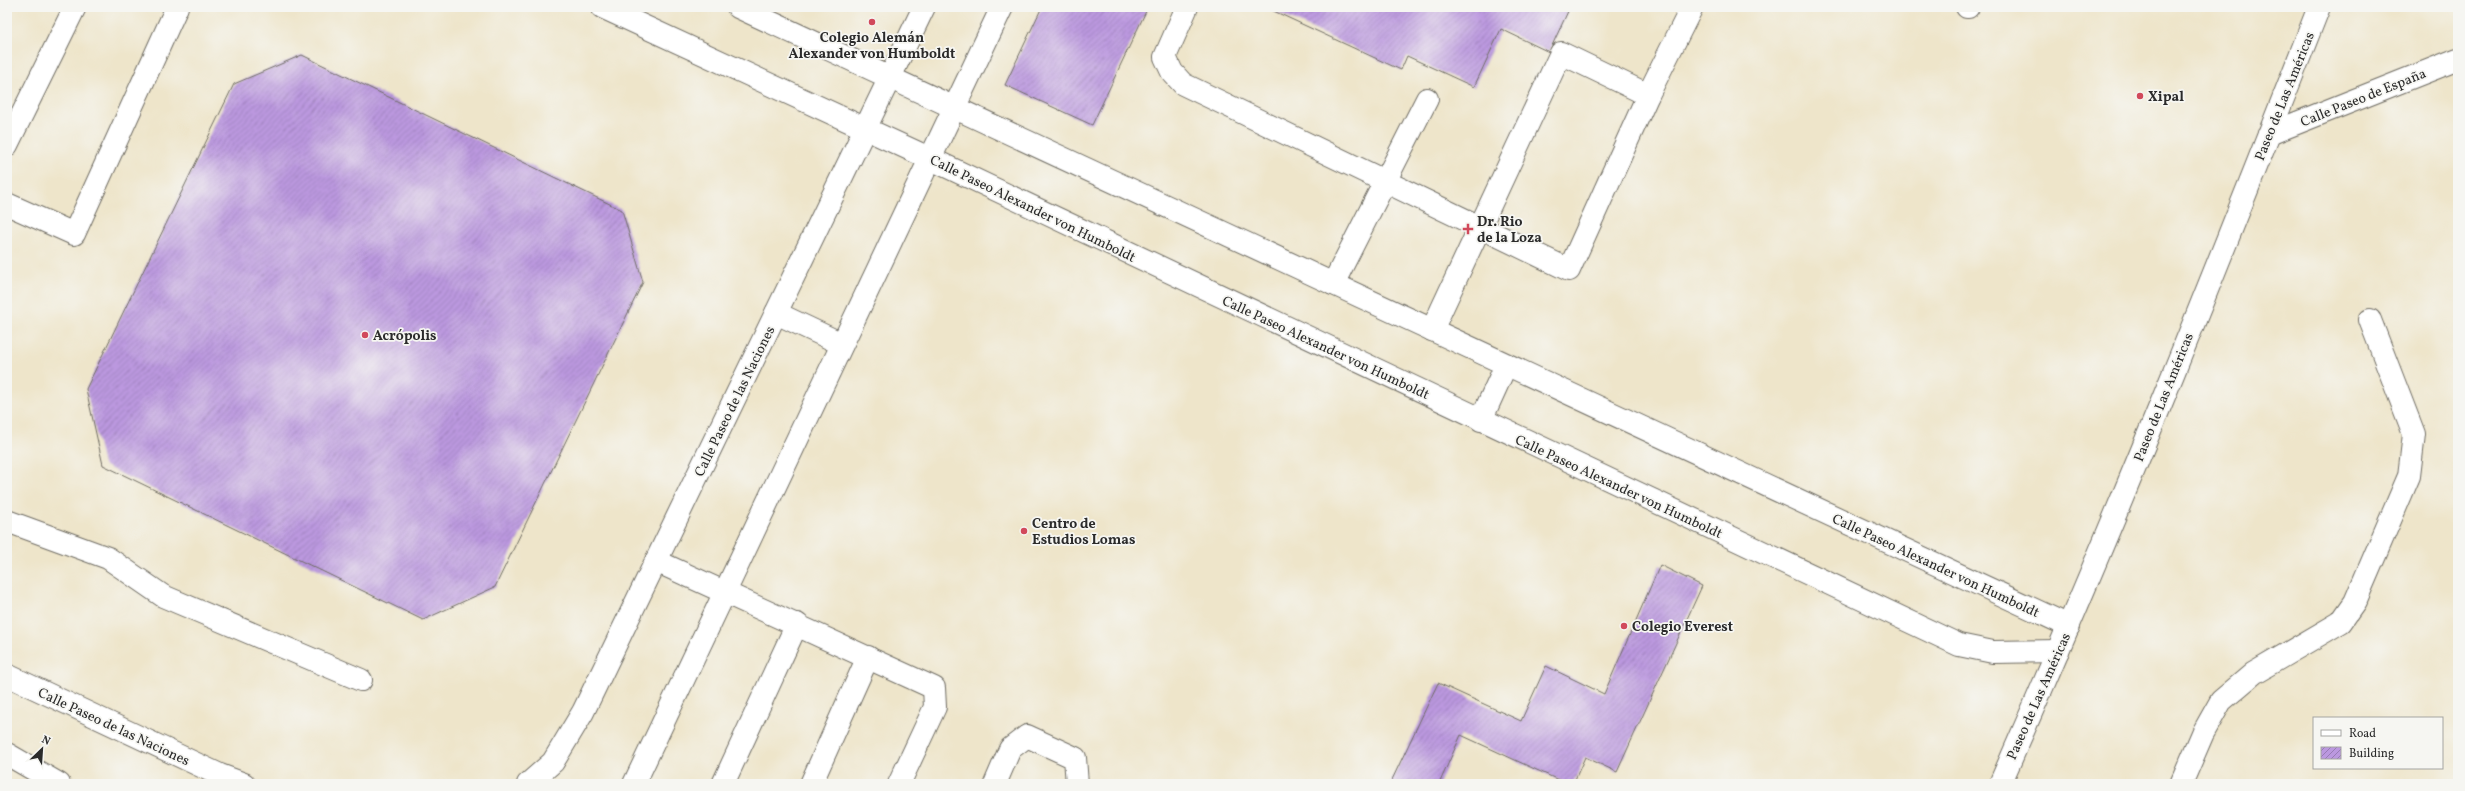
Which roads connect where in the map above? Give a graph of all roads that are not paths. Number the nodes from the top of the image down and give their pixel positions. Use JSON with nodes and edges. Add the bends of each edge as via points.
{"nodes":[{"id":1,"x":75,"y":7,"type":"edge"},
{"id":2,"x":177,"y":7,"type":"edge"},
{"id":3,"x":602,"y":7,"type":"edge"},
{"id":4,"x":738,"y":7,"type":"edge"},
{"id":5,"x":924,"y":7,"type":"edge"},
{"id":6,"x":1002,"y":7,"type":"edge"},
{"id":7,"x":1187,"y":7,"type":"edge"},
{"id":8,"x":1692,"y":7,"type":"edge"},
{"id":9,"x":2319,"y":7,"type":"edge"},
{"id":10,"x":2457,"y":62,"type":"edge"},
{"id":11,"x":891,"y":78,"type":"junction"},
{"id":12,"x":1648,"y":95,"type":"junction"},
{"id":13,"x":1427,"y":99,"type":"dead end"},
{"id":14,"x":954,"y":107,"type":"junction"},
{"id":15,"x":866,"y":129,"type":"junction"},
{"id":16,"x":2269,"y":134,"type":"junction"},
{"id":17,"x":7,"y":145,"type":"edge"},
{"id":18,"x":931,"y":159,"type":"junction"},
{"id":19,"x":1384,"y":181,"type":"junction"},
{"id":20,"x":7,"y":204,"type":"edge"},
{"id":21,"x":1479,"y":227,"type":"junction"},
{"id":22,"x":1333,"y":284,"type":"junction"},
{"id":23,"x":776,"y":313,"type":"junction"},
{"id":24,"x":2370,"y":320,"type":"dead end"},
{"id":25,"x":1432,"y":330,"type":"junction"},
{"id":26,"x":842,"y":344,"type":"junction"},
{"id":27,"x":1506,"y":365,"type":"junction"},
{"id":28,"x":1481,"y":420,"type":"junction"},
{"id":29,"x":7,"y":521,"type":"edge"},
{"id":30,"x":656,"y":561,"type":"junction"},
{"id":31,"x":724,"y":591,"type":"junction"},
{"id":32,"x":797,"y":624,"type":"junction"},
{"id":33,"x":2069,"y":626,"type":"junction"},
{"id":34,"x":2058,"y":651,"type":"junction"},
{"id":35,"x":868,"y":657,"type":"junction"},
{"id":36,"x":7,"y":675,"type":"edge"},
{"id":37,"x":361,"y":680,"type":"dead end"},
{"id":38,"x":7,"y":754,"type":"edge"},
{"id":39,"x":59,"y":784,"type":"edge"},
{"id":40,"x":244,"y":784,"type":"edge"},
{"id":41,"x":528,"y":784,"type":"edge"},
{"id":42,"x":634,"y":784,"type":"edge"},
{"id":43,"x":723,"y":784,"type":"edge"},
{"id":44,"x":811,"y":784,"type":"edge"},
{"id":45,"x":899,"y":784,"type":"edge"},
{"id":46,"x":995,"y":784,"type":"edge"},
{"id":47,"x":1077,"y":784,"type":"edge"},
{"id":48,"x":2000,"y":784,"type":"edge"},
{"id":49,"x":2181,"y":784,"type":"edge"}],
"edges":[{"from":1,"to":17,"type":"street"},
{"from":2,"to":20,"type":"street","via":[[74,234]]},
{"from":3,"to":15,"type":"street","name":"Calle Paseo Alexander von Humboldt"},
{"from":4,"to":11,"type":"street","name":"Calle Paseo Alexander von Humboldt"},
{"from":5,"to":11,"type":"street","name":"Calle Paseo de las Naciones"},
{"from":6,"to":14,"type":"street"},
{"from":7,"to":19,"type":"street","via":[[1165,57],[1172,72],[1183,84]]},
{"from":8,"to":12,"type":"street"},
{"from":9,"to":16,"type":"street","name":"Paseo de Las Américas"},
{"from":10,"to":16,"type":"street","name":"Calle Paseo de España"},
{"from":11,"to":14,"type":"street","name":"Calle Paseo Alexander von Humboldt"},
{"from":11,"to":15,"type":"street","name":"Calle Paseo de las Naciones"},
{"from":12,"to":21,"type":"street","via":[[1561,53]]},
{"from":12,"to":21,"type":"street","via":[[1569,270]]},
{"from":13,"to":19,"type":"street"},
{"from":14,"to":18,"type":"street"},
{"from":14,"to":22,"type":"street","name":"Calle Paseo Alexander von Humboldt"},
{"from":15,"to":18,"type":"street","name":"Calle Paseo Alexander von Humboldt"},
{"from":15,"to":23,"type":"street","name":"Calle Paseo de las Naciones"},
{"from":16,"to":33,"type":"street","name":"Paseo de Las Américas"},
{"from":18,"to":26,"type":"street"},
{"from":18,"to":28,"type":"street","name":"Calle Paseo Alexander von Humboldt"},
{"from":19,"to":21,"type":"street"},
{"from":19,"to":22,"type":"street"},
{"from":21,"to":25,"type":"street"},
{"from":22,"to":25,"type":"street","name":"Calle Paseo Alexander von Humboldt"},
{"from":23,"to":26,"type":"street"},
{"from":23,"to":30,"type":"street","name":"Calle Paseo de las Naciones"},
{"from":24,"to":49,"type":"street","via":[[2414,434],[2409,476],[2354,602],[2341,622],[2254,673],[2221,701],[2203,733]]},
{"from":25,"to":27,"type":"street","name":"Calle Paseo Alexander von Humboldt"},
{"from":26,"to":31,"type":"street"},
{"from":27,"to":28,"type":"street"},
{"from":27,"to":33,"type":"street","name":"Calle Paseo Alexander von Humboldt"},
{"from":28,"to":34,"type":"street","name":"Calle Paseo Alexander von Humboldt","via":[[1959,645],[1993,652]]},
{"from":29,"to":37,"type":"street","via":[[108,558],[163,596]]},
{"from":30,"to":31,"type":"street"},
{"from":30,"to":41,"type":"street","name":"Calle Paseo de las Naciones","via":[[570,737],[553,762]]},
{"from":31,"to":32,"type":"street"},
{"from":31,"to":42,"type":"street"},
{"from":32,"to":35,"type":"street"},
{"from":32,"to":43,"type":"street"},
{"from":33,"to":34,"type":"street","name":"Paseo de Las Américas"},
{"from":34,"to":48,"type":"street","name":"Paseo de Las Américas"},
{"from":35,"to":44,"type":"street"},
{"from":35,"to":45,"type":"street","via":[[934,688],[935,707]]},
{"from":36,"to":40,"type":"street","name":"Calle Paseo de las Naciones"},
{"from":38,"to":39,"type":"street"},
{"from":46,"to":47,"type":"street","via":[[1010,749],[1027,736],[1076,758]]}]}
